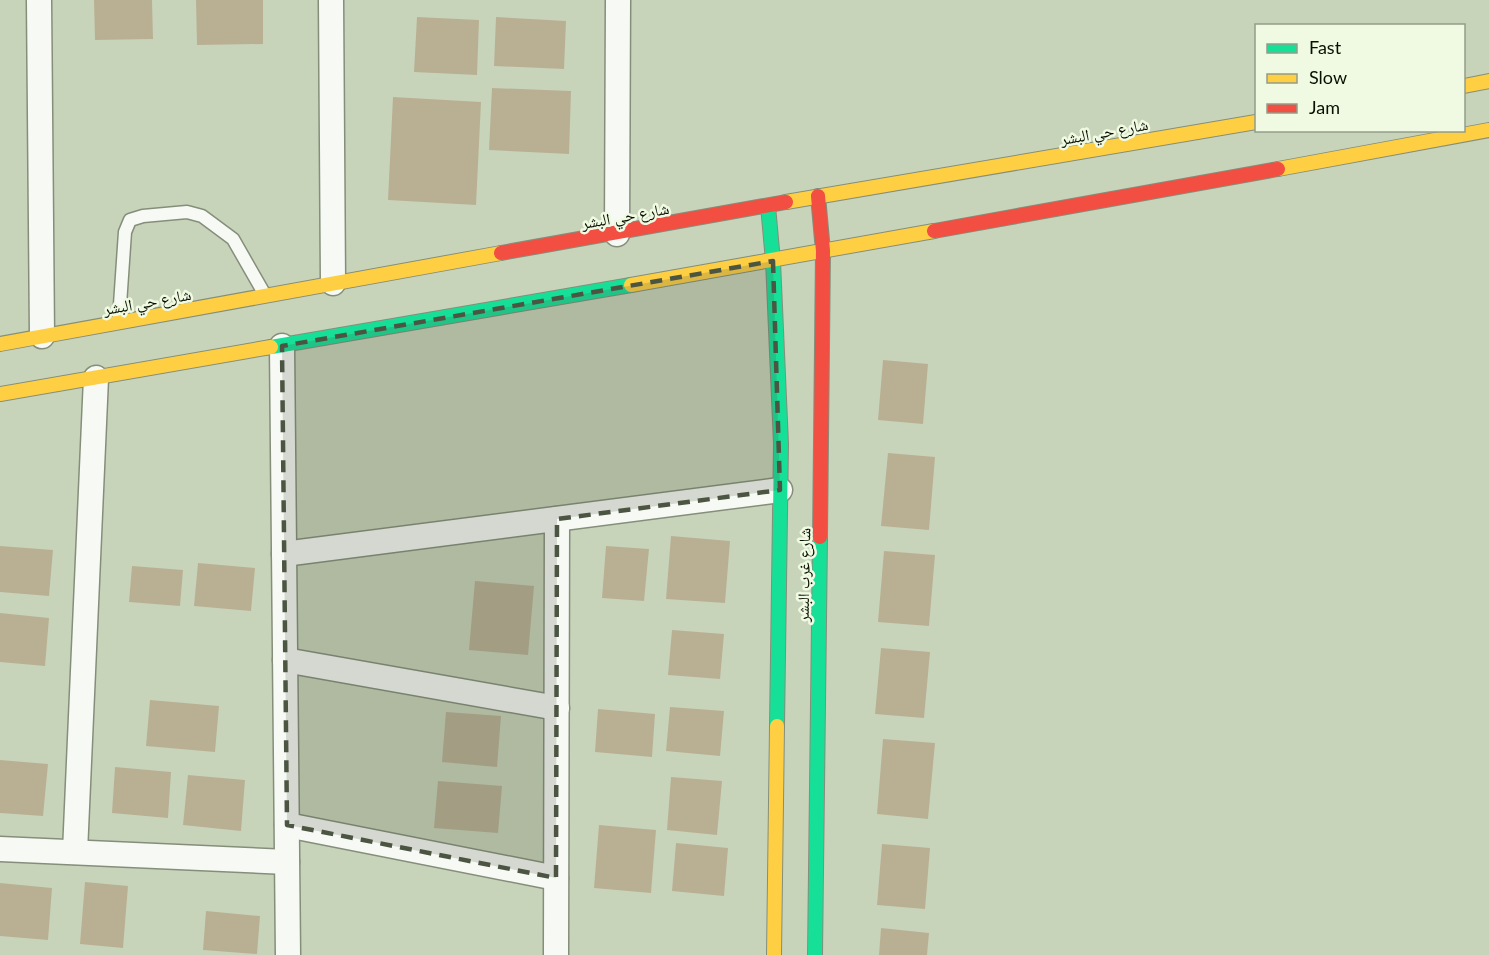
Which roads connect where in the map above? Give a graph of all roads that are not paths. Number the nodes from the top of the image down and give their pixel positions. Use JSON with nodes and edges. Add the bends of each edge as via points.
{"nodes":[{"id":1,"x":39,"y":0,"type":"edge"},
{"id":2,"x":332,"y":0,"type":"edge"},
{"id":3,"x":618,"y":0,"type":"edge"},
{"id":4,"x":1489,"y":81,"type":"edge"},
{"id":5,"x":1465,"y":86,"type":"edge"},
{"id":6,"x":1255,"y":122,"type":"edge"},
{"id":7,"x":1489,"y":130,"type":"edge"},
{"id":8,"x":818,"y":196,"type":"junction"},
{"id":9,"x":768,"y":206,"type":"junction"},
{"id":10,"x":617,"y":234,"type":"junction"},
{"id":11,"x":823,"y":251,"type":"junction"},
{"id":12,"x":773,"y":261,"type":"junction"},
{"id":13,"x":333,"y":284,"type":"junction"},
{"id":14,"x":266,"y":296,"type":"junction"},
{"id":15,"x":119,"y":322,"type":"junction"},
{"id":16,"x":42,"y":336,"type":"junction"},
{"id":17,"x":0,"y":344,"type":"edge"},
{"id":18,"x":282,"y":346,"type":"junction"},
{"id":19,"x":96,"y":378,"type":"junction"},
{"id":20,"x":0,"y":394,"type":"edge"},
{"id":21,"x":780,"y":490,"type":"junction"},
{"id":22,"x":557,"y":519,"type":"junction"},
{"id":23,"x":284,"y":554,"type":"junction"},
{"id":24,"x":285,"y":660,"type":"junction"},
{"id":25,"x":557,"y":708,"type":"junction"},
{"id":26,"x":287,"y":825,"type":"junction"},
{"id":27,"x":0,"y":849,"type":"edge"},
{"id":28,"x":75,"y":852,"type":"junction"},
{"id":29,"x":287,"y":862,"type":"junction"},
{"id":30,"x":556,"y":878,"type":"junction"},
{"id":31,"x":288,"y":955,"type":"edge"},
{"id":32,"x":556,"y":955,"type":"edge"},
{"id":33,"x":774,"y":955,"type":"edge"},
{"id":34,"x":815,"y":955,"type":"edge"}],
"edges":[{"from":1,"to":16,"type":"street"},
{"from":2,"to":13,"type":"street"},
{"from":3,"to":10,"type":"street"},
{"from":4,"to":5,"type":"street"},
{"from":6,"to":8,"type":"street","name":"شارع حي البشر"},
{"from":7,"to":11,"type":"street"},
{"from":8,"to":9,"type":"street","name":"شارع حي البشر"},
{"from":8,"to":11,"type":"street","name":"شارع غرب البشر"},
{"from":9,"to":10,"type":"street","name":"شارع حي البشر"},
{"from":9,"to":12,"type":"street"},
{"from":10,"to":13,"type":"street","name":"شارع حي البشر"},
{"from":11,"to":12,"type":"street"},
{"from":11,"to":34,"type":"street","name":"شارع غرب البشر"},
{"from":12,"to":18,"type":"street"},
{"from":12,"to":21,"type":"street"},
{"from":13,"to":14,"type":"street","name":"شارع حي البشر"},
{"from":14,"to":15,"type":"street","name":"شارع حي البشر"},
{"from":14,"to":15,"type":"lane","via":[[233,239],[202,216],[187,212],[143,216],[130,220],[125,232]]},
{"from":15,"to":16,"type":"street","name":"شارع حي البشر"},
{"from":16,"to":17,"type":"street","name":"شارع حي البشر"},
{"from":18,"to":19,"type":"street"},
{"from":18,"to":23,"type":"street"},
{"from":19,"to":20,"type":"street"},
{"from":19,"to":28,"type":"street"},
{"from":21,"to":22,"type":"street"},
{"from":21,"to":33,"type":"street"},
{"from":22,"to":23,"type":"street"},
{"from":22,"to":25,"type":"street"},
{"from":23,"to":24,"type":"street"},
{"from":24,"to":25,"type":"street"},
{"from":24,"to":26,"type":"street"},
{"from":25,"to":30,"type":"street"},
{"from":26,"to":29,"type":"street"},
{"from":26,"to":30,"type":"street"},
{"from":27,"to":28,"type":"street"},
{"from":28,"to":29,"type":"street"},
{"from":29,"to":31,"type":"street"},
{"from":30,"to":32,"type":"street"}]}
